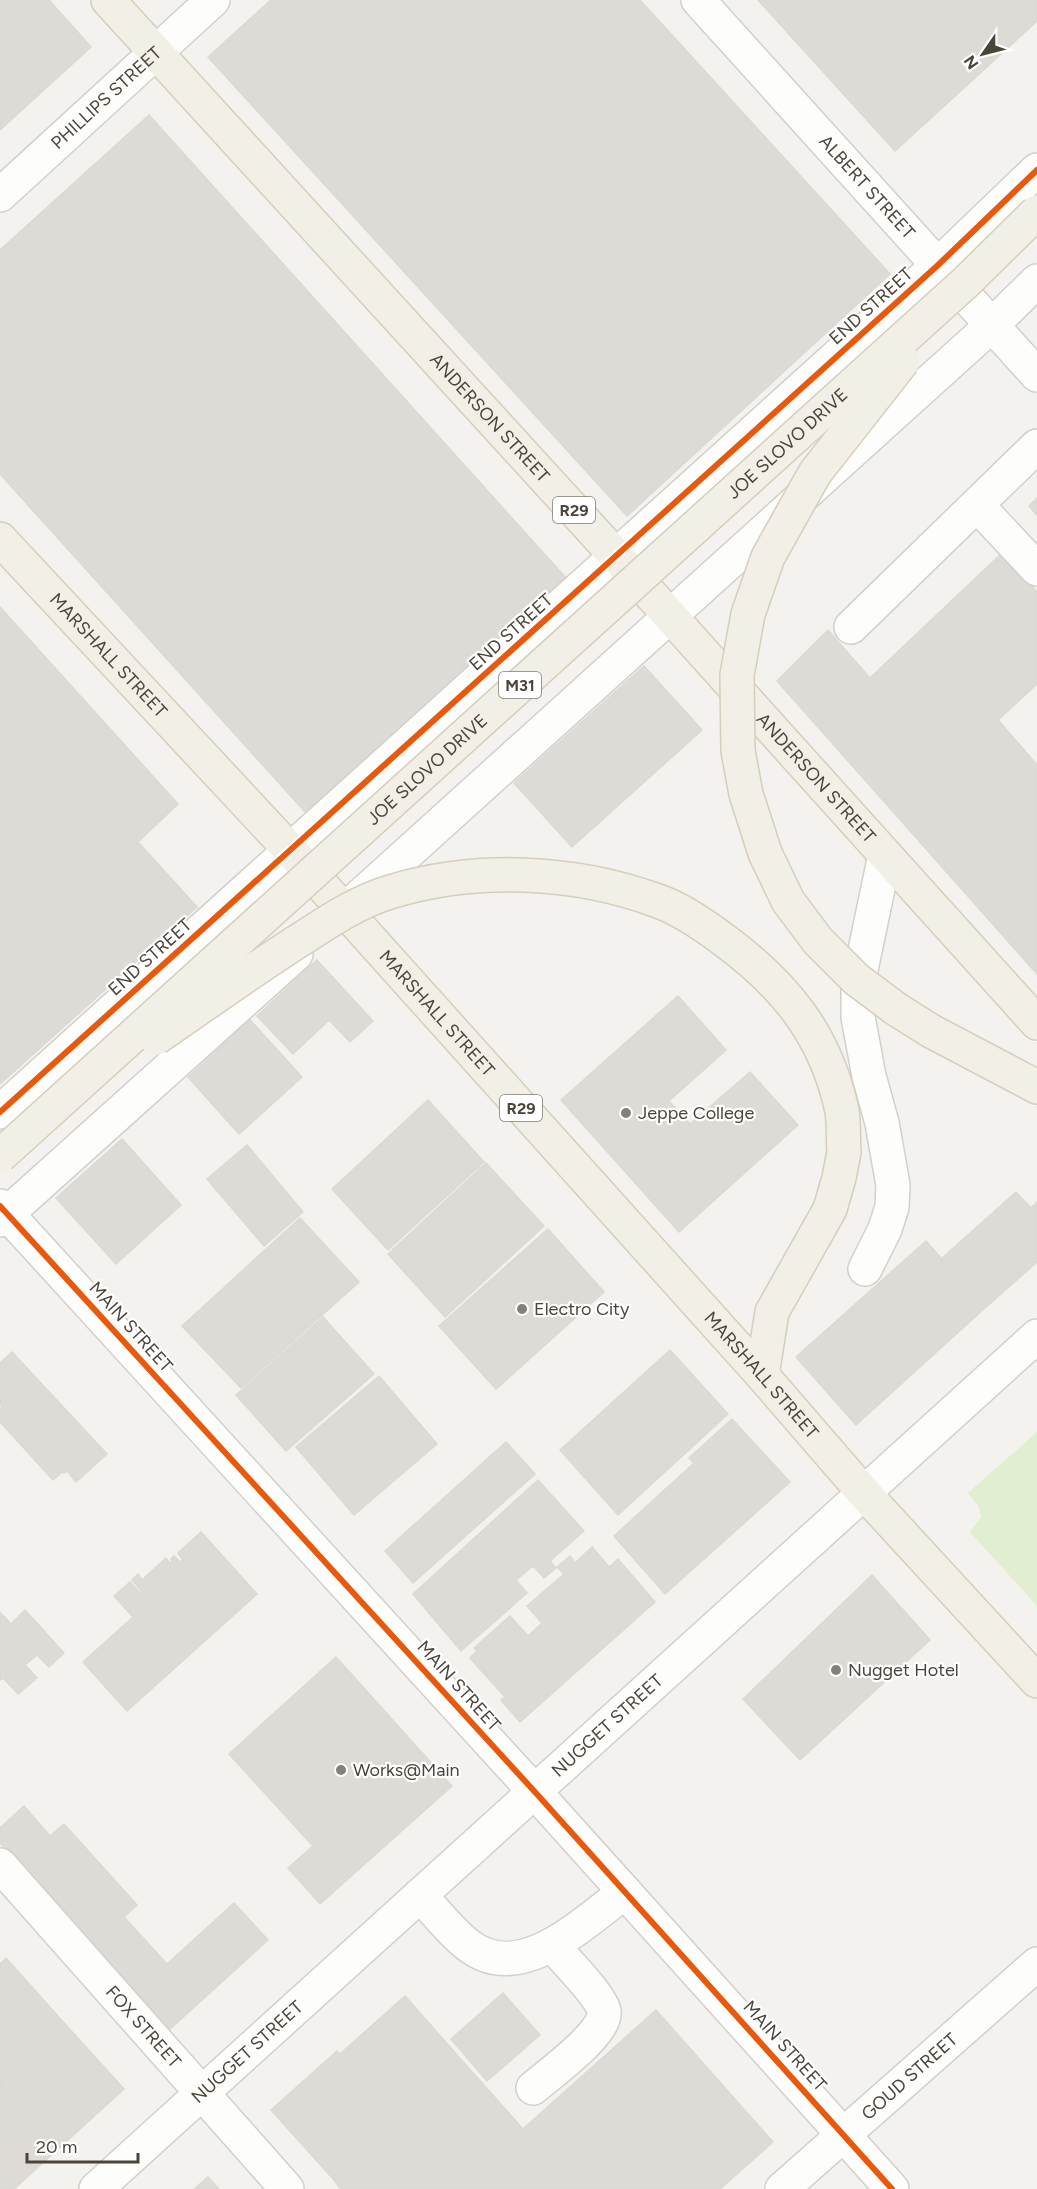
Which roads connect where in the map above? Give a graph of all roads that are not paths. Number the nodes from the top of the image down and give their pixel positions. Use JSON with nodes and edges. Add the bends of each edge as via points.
{"nodes":[{"id":1,"x":108,"y":0,"type":"edge"},
{"id":2,"x":213,"y":0,"type":"edge"},
{"id":3,"x":698,"y":0,"type":"edge"},
{"id":4,"x":155,"y":52,"type":"junction"},
{"id":5,"x":1037,"y":170,"type":"edge"},
{"id":6,"x":0,"y":195,"type":"edge"},
{"id":7,"x":1037,"y":212,"type":"edge"},
{"id":8,"x":938,"y":266,"type":"junction"},
{"id":9,"x":1037,"y":281,"type":"edge"},
{"id":10,"x":966,"y":282,"type":"junction"},
{"id":11,"x":992,"y":325,"type":"junction"},
{"id":12,"x":1037,"y":375,"type":"edge"},
{"id":13,"x":1037,"y":446,"type":"edge"},
{"id":14,"x":977,"y":505,"type":"junction"},
{"id":15,"x":0,"y":539,"type":"edge"},
{"id":16,"x":615,"y":556,"type":"junction"},
{"id":17,"x":1037,"y":569,"type":"edge"},
{"id":18,"x":669,"y":616,"type":"junction"},
{"id":19,"x":851,"y":627,"type":"dead end"},
{"id":20,"x":291,"y":851,"type":"junction"},
{"id":21,"x":885,"y":855,"type":"junction"},
{"id":22,"x":344,"y":911,"type":"junction"},
{"id":23,"x":1037,"y":1023,"type":"edge"},
{"id":24,"x":1037,"y":1087,"type":"edge"},
{"id":25,"x":0,"y":1112,"type":"edge"},
{"id":26,"x":44,"y":1117,"type":"junction"},
{"id":27,"x":0,"y":1156,"type":"edge"},
{"id":28,"x":2,"y":1213,"type":"edge"},
{"id":29,"x":865,"y":1269,"type":"dead end"},
{"id":30,"x":1037,"y":1336,"type":"edge"},
{"id":31,"x":762,"y":1375,"type":"junction"},
{"id":32,"x":864,"y":1492,"type":"junction"},
{"id":33,"x":1037,"y":1681,"type":"edge"},
{"id":34,"x":535,"y":1792,"type":"junction"},
{"id":35,"x":0,"y":1865,"type":"edge"},
{"id":36,"x":625,"y":1892,"type":"junction"},
{"id":37,"x":420,"y":1895,"type":"junction"},
{"id":38,"x":552,"y":1945,"type":"junction"},
{"id":39,"x":1037,"y":1964,"type":"edge"},
{"id":40,"x":533,"y":2088,"type":"dead end"},
{"id":41,"x":201,"y":2094,"type":"junction"},
{"id":42,"x":843,"y":2133,"type":"junction"},
{"id":43,"x":96,"y":2189,"type":"edge"},
{"id":44,"x":287,"y":2189,"type":"edge"},
{"id":45,"x":782,"y":2189,"type":"edge"},
{"id":46,"x":892,"y":2189,"type":"edge"}],
"edges":[{"from":1,"to":4,"type":"main road","name":"ANDERSON STREET","number":"R29"},
{"from":2,"to":4,"type":"street","name":"PHILLIPS STREET"},
{"from":3,"to":8,"type":"street","name":"ALBERT STREET"},
{"from":4,"to":6,"type":"street","name":"PHILLIPS STREET"},
{"from":4,"to":16,"type":"main road","name":"ANDERSON STREET","number":"R29"},
{"from":5,"to":8,"type":"street","name":"END STREET"},
{"from":7,"to":10,"type":"main road","name":"JOE SLOVO DRIVE","number":"M31","bridge":true},
{"from":8,"to":11,"type":"street","name":"ALBERT STREET"},
{"from":8,"to":16,"type":"street","name":"END STREET"},
{"from":9,"to":11,"type":"street"},
{"from":10,"to":24,"type":"main road","bridge":true,"via":[[815,474],[768,557],[748,614],[737,675],[738,751],[746,794],[765,853],[788,901],[825,948],[856,979],[896,1009]]},
{"from":10,"to":26,"type":"main road","name":"JOE SLOVO DRIVE","number":"M31","bridge":true},
{"from":11,"to":12,"type":"street","name":"ALBERT STREET"},
{"from":11,"to":18,"type":"street"},
{"from":13,"to":14,"type":"street"},
{"from":14,"to":17,"type":"street"},
{"from":14,"to":19,"type":"street"},
{"from":15,"to":20,"type":"main road","name":"MARSHALL STREET","number":"R29"},
{"from":16,"to":18,"type":"main road","name":"ANDERSON STREET","number":"R29"},
{"from":16,"to":20,"type":"street","name":"END STREET"},
{"from":18,"to":21,"type":"main road","name":"ANDERSON STREET","number":"R29"},
{"from":18,"to":22,"type":"street"},
{"from":20,"to":22,"type":"main road","name":"MARSHALL STREET","number":"R29"},
{"from":20,"to":25,"type":"street","name":"END STREET"},
{"from":21,"to":23,"type":"main road","name":"ANDERSON STREET","number":"R29"},
{"from":21,"to":29,"type":"street","via":[[858,984],[858,1017],[893,1185],[892,1206]]},
{"from":22,"to":28,"type":"street"},
{"from":22,"to":31,"type":"main road","name":"MARSHALL STREET","number":"R29"},
{"from":26,"to":27,"type":"main road","name":"JOE SLOVO DRIVE","number":"M31","bridge":true},
{"from":26,"to":31,"type":"main road","bridge":true,"via":[[278,953],[339,915],[388,892],[478,877],[542,875],[605,885],[660,901],[704,925],[755,963],[790,999],[816,1038],[842,1113],[844,1152],[830,1209],[772,1312]]},
{"from":28,"to":34,"type":"street","name":"MAIN STREET"},
{"from":30,"to":32,"type":"street","name":"NUGGET STREET"},
{"from":31,"to":32,"type":"main road","name":"MARSHALL STREET","number":"R29"},
{"from":32,"to":33,"type":"main road","name":"MARSHALL STREET","number":"R29"},
{"from":32,"to":34,"type":"street","name":"NUGGET STREET"},
{"from":34,"to":36,"type":"street","name":"MAIN STREET"},
{"from":34,"to":37,"type":"street","name":"NUGGET STREET"},
{"from":35,"to":41,"type":"street","name":"FOX STREET"},
{"from":36,"to":38,"type":"street"},
{"from":36,"to":42,"type":"street","name":"MAIN STREET"},
{"from":37,"to":38,"type":"street","via":[[468,1944],[486,1956],[528,1956]]},
{"from":37,"to":41,"type":"street","name":"NUGGET STREET"},
{"from":38,"to":40,"type":"street","via":[[596,1996],[604,2017],[594,2034]]},
{"from":39,"to":42,"type":"street","name":"GOUD STREET"},
{"from":41,"to":43,"type":"street","name":"NUGGET STREET"},
{"from":41,"to":44,"type":"street","name":"FOX STREET"},
{"from":42,"to":45,"type":"street","name":"GOUD STREET"},
{"from":42,"to":46,"type":"street","name":"MAIN STREET"}]}
